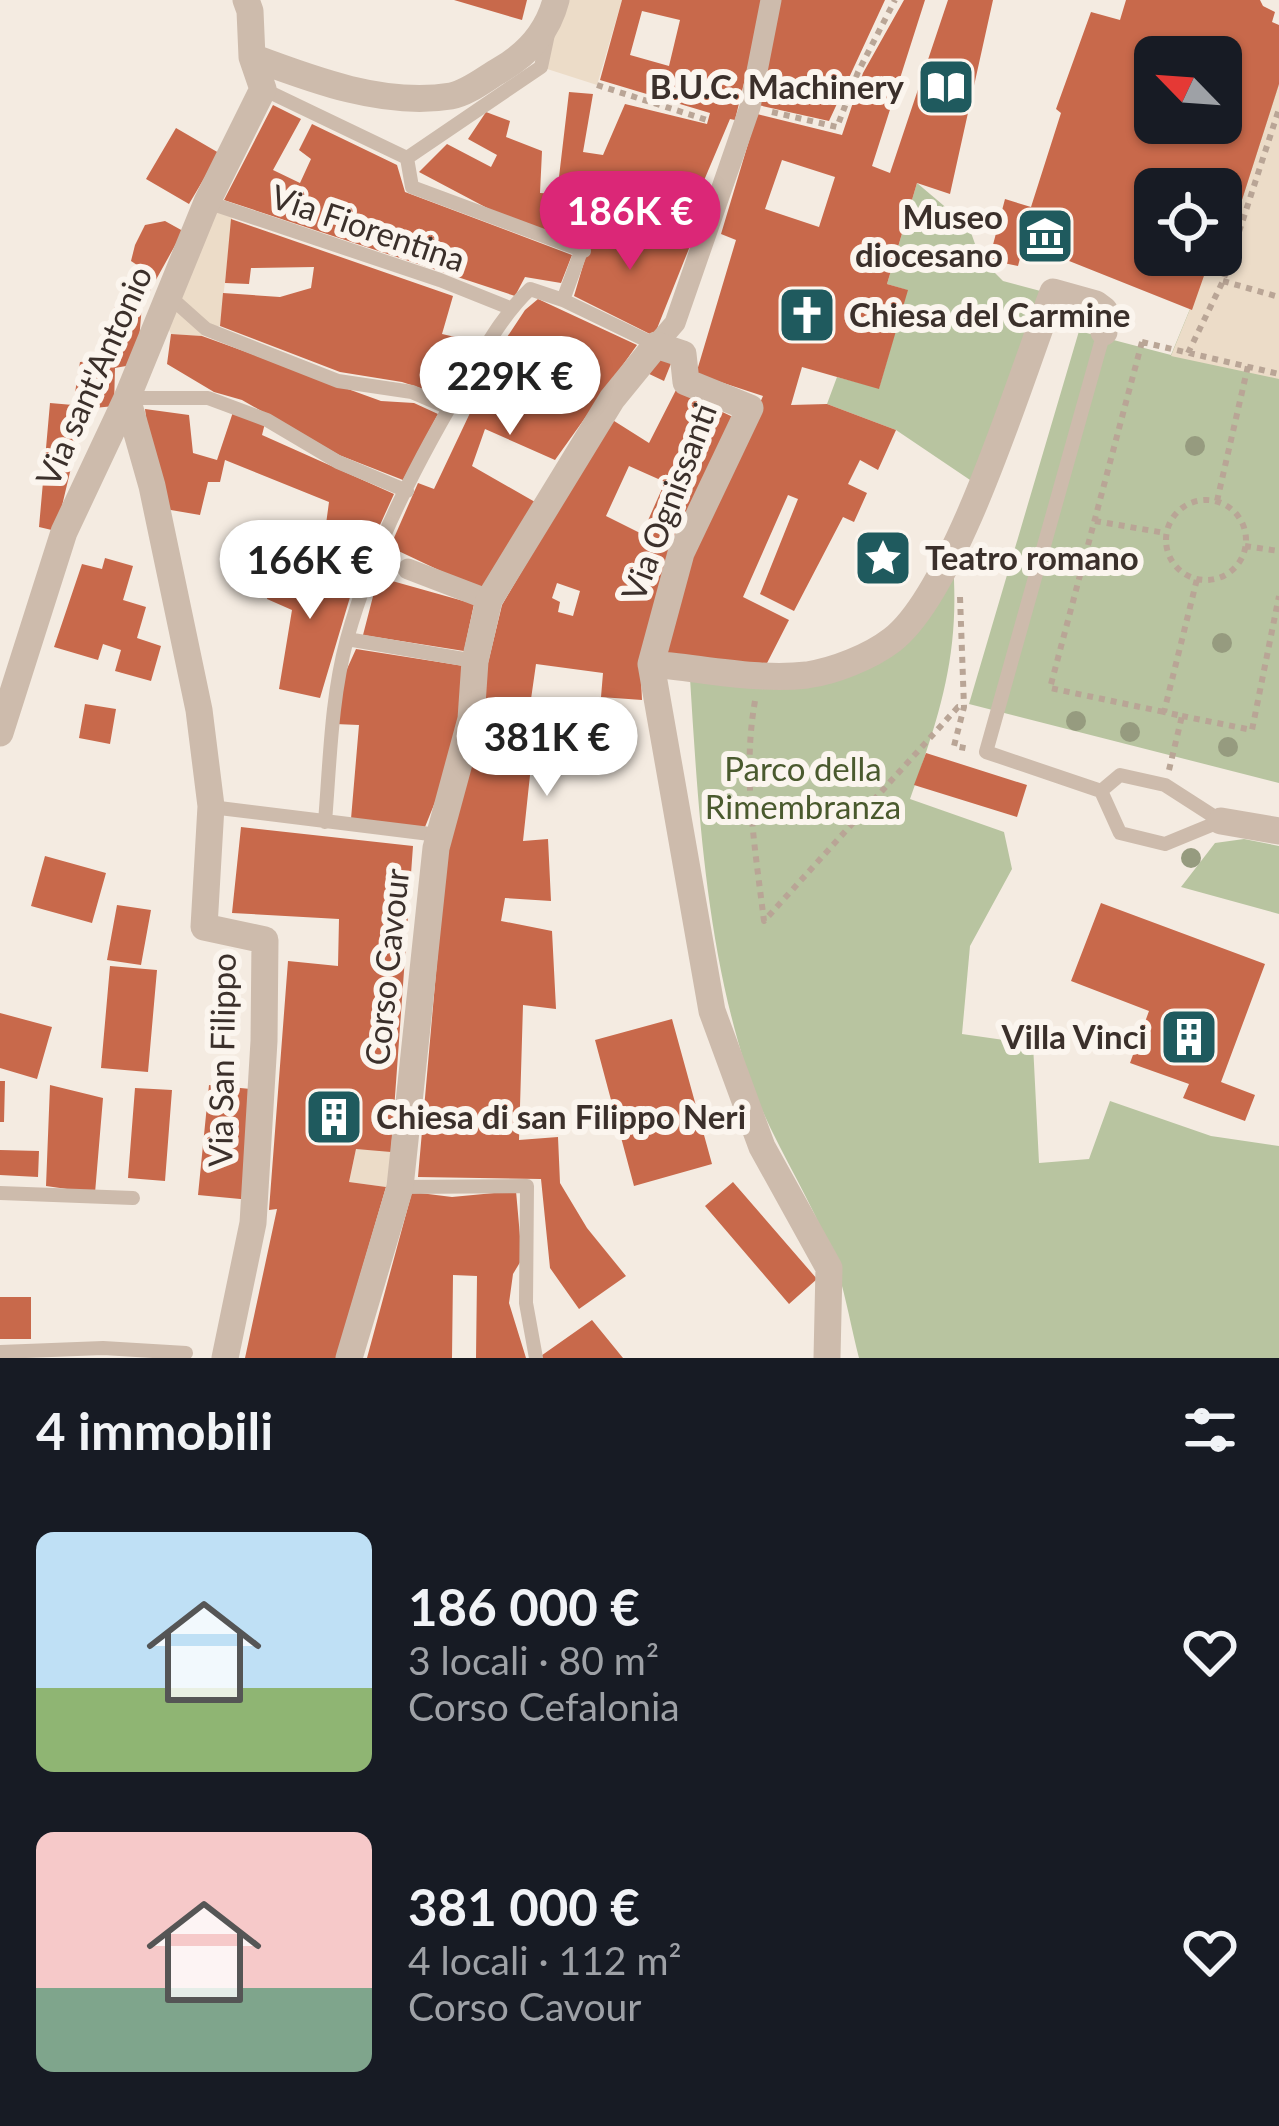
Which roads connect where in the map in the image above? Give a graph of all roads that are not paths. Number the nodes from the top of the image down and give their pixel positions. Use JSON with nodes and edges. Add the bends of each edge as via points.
{"nodes":[{"id":1,"x":771,"y":0,"type":"edge"},
{"id":2,"x":250,"y":4,"type":"edge"},
{"id":3,"x":553,"y":12,"type":"edge"},
{"id":4,"x":252,"y":57,"type":"junction"},
{"id":5,"x":263,"y":89,"type":"junction"},
{"id":6,"x":407,"y":158,"type":"junction"},
{"id":7,"x":206,"y":202,"type":"junction"},
{"id":8,"x":704,"y":244,"type":"junction"},
{"id":9,"x":584,"y":251,"type":"junction"},
{"id":10,"x":169,"y":296,"type":"junction"},
{"id":11,"x":563,"y":300,"type":"junction"},
{"id":12,"x":510,"y":308,"type":"junction"},
{"id":13,"x":1104,"y":332,"type":"joint"},
{"id":14,"x":656,"y":345,"type":"junction"},
{"id":15,"x":128,"y":398,"type":"junction"},
{"id":16,"x":449,"y":408,"type":"junction"},
{"id":17,"x":406,"y":491,"type":"junction"},
{"id":18,"x":408,"y":569,"type":"dead end"},
{"id":19,"x":489,"y":600,"type":"junction"},
{"id":20,"x":347,"y":639,"type":"junction"},
{"id":21,"x":475,"y":661,"type":"junction"},
{"id":22,"x":651,"y":664,"type":"junction"},
{"id":23,"x":0,"y":733,"type":"edge"},
{"id":24,"x":1100,"y":791,"type":"junction"},
{"id":25,"x":211,"y":806,"type":"junction"},
{"id":26,"x":1221,"y":821,"type":"junction"},
{"id":27,"x":325,"y":822,"type":"junction"},
{"id":28,"x":1279,"y":831,"type":"edge"},
{"id":29,"x":438,"y":835,"type":"junction"},
{"id":30,"x":400,"y":1186,"type":"junction"},
{"id":31,"x":0,"y":1193,"type":"edge"},
{"id":32,"x":134,"y":1198,"type":"dead end"},
{"id":33,"x":0,"y":1352,"type":"edge"},
{"id":34,"x":187,"y":1353,"type":"dead end"},
{"id":35,"x":224,"y":1358,"type":"edge"},
{"id":36,"x":349,"y":1358,"type":"edge"},
{"id":37,"x":536,"y":1358,"type":"edge"},
{"id":38,"x":827,"y":1358,"type":"edge"}],
"edges":[{"from":1,"to":8,"type":"street","via":[[750,107]]},
{"from":2,"to":4,"type":"street"},
{"from":3,"to":4,"type":"street","via":[[519,59],[456,96],[402,98],[311,80]]},
{"from":3,"to":6,"type":"lane","via":[[541,67]]},
{"from":4,"to":5,"type":"street"},
{"from":5,"to":6,"type":"lane"},
{"from":5,"to":7,"type":"street","name":"Via sant'Antonio"},
{"from":6,"to":9,"type":"lane","via":[[412,187]]},
{"from":7,"to":10,"type":"street","name":"Via sant'Antonio"},
{"from":7,"to":12,"type":"lane","name":"Via Fiorentina"},
{"from":8,"to":9,"type":"lane","via":[[598,208]]},
{"from":8,"to":14,"type":"street","via":[[675,323]]},
{"from":9,"to":11,"type":"lane"},
{"from":10,"to":15,"type":"street","name":"Via sant'Antonio"},
{"from":10,"to":16,"type":"lane","via":[[206,329],[338,381],[412,392]]},
{"from":11,"to":12,"type":"lane","via":[[530,289]]},
{"from":11,"to":14,"type":"lane"},
{"from":12,"to":16,"type":"lane"},
{"from":13,"to":22,"type":"street","via":[[1104,310],[1053,292],[955,545],[927,599],[890,642],[807,675]]},
{"from":13,"to":24,"type":"lane","via":[[986,752]]},
{"from":14,"to":19,"type":"street","name":"Corso Cavour","via":[[612,399]]},
{"from":14,"to":22,"type":"street","name":"Via Ognissanti","via":[[683,354],[686,382],[750,408],[681,553]]},
{"from":15,"to":17,"type":"lane","via":[[208,398]]},
{"from":15,"to":23,"type":"street","name":"Via sant'Antonio","via":[[64,532]]},
{"from":15,"to":25,"type":"street","via":[[194,687]]},
{"from":16,"to":17,"type":"lane"},
{"from":17,"to":20,"type":"lane"},
{"from":18,"to":19,"type":"street"},
{"from":19,"to":21,"type":"street","name":"Corso Cavour"},
{"from":20,"to":21,"type":"lane"},
{"from":20,"to":27,"type":"lane"},
{"from":21,"to":29,"type":"street","name":"Corso Cavour","via":[[472,719]]},
{"from":22,"to":38,"type":"street","name":"Via Ognissanti","via":[[712,1011],[762,1147],[829,1268]]},
{"from":24,"to":26,"type":"lane","via":[[1120,775],[1165,785]]},
{"from":24,"to":26,"type":"lane","via":[[1120,833],[1165,844]]},
{"from":25,"to":27,"type":"lane"},
{"from":25,"to":35,"type":"street","name":"Via San Filippo","via":[[203,927],[265,940],[253,1223]]},
{"from":26,"to":28,"type":"street"},
{"from":27,"to":29,"type":"lane"},
{"from":29,"to":30,"type":"street","name":"Corso Cavour"},
{"from":30,"to":36,"type":"street","name":"Corso Cavour"},
{"from":30,"to":37,"type":"lane","via":[[526,1186],[526,1303]]},
{"from":31,"to":32,"type":"lane"},
{"from":33,"to":34,"type":"lane"}]}
